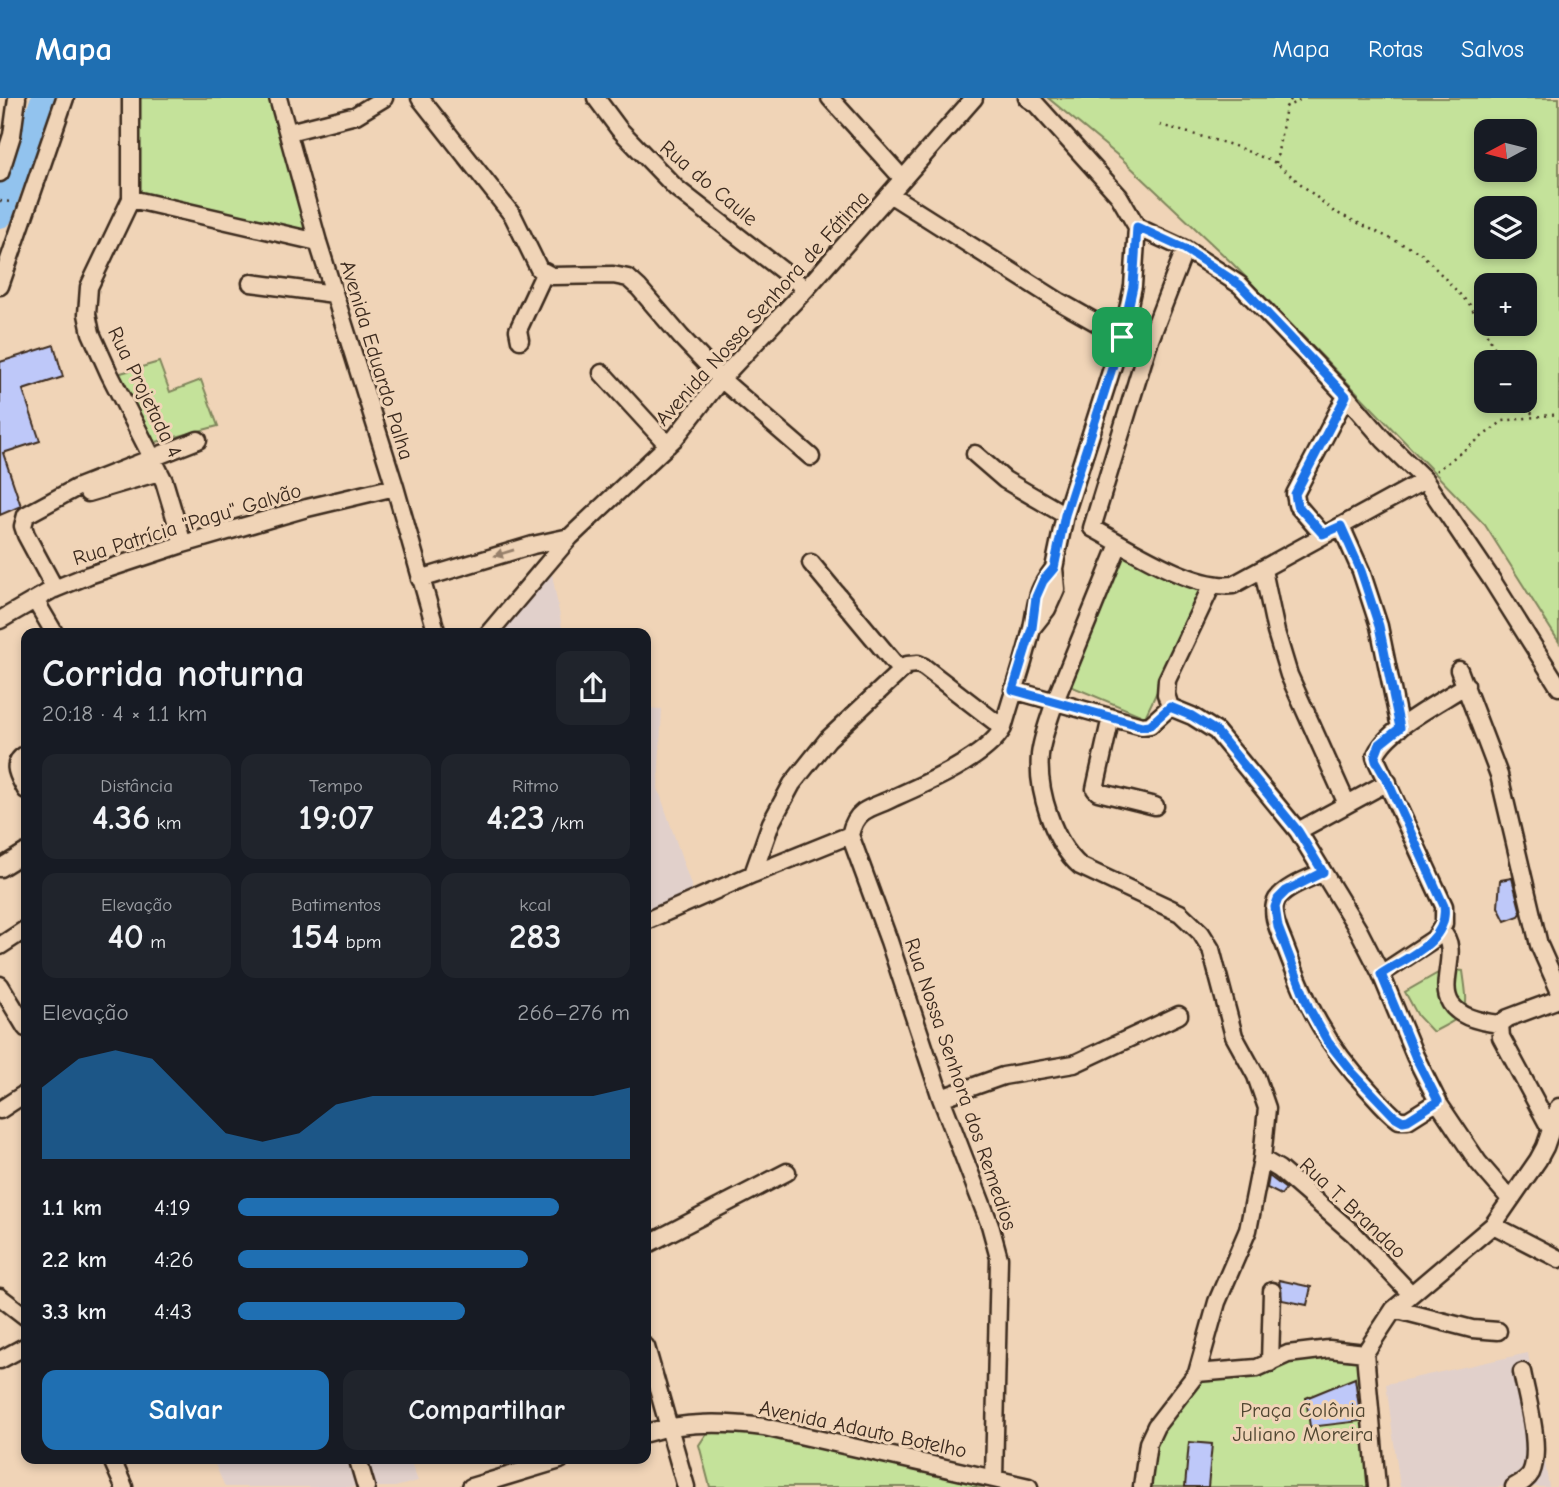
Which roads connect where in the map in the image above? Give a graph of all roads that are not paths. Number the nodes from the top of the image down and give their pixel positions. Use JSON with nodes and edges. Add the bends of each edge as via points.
{"nodes":[{"id":1,"x":17,"y":98,"type":"edge"},
{"id":2,"x":65,"y":98,"type":"edge"},
{"id":3,"x":131,"y":98,"type":"edge"},
{"id":4,"x":278,"y":98,"type":"edge"},
{"id":5,"x":384,"y":98,"type":"edge"},
{"id":6,"x":420,"y":98,"type":"edge"},
{"id":7,"x":596,"y":98,"type":"edge"},
{"id":8,"x":830,"y":98,"type":"edge"},
{"id":9,"x":974,"y":98,"type":"edge"},
{"id":10,"x":1027,"y":98,"type":"edge"},
{"id":11,"x":289,"y":132,"type":"junction"},
{"id":12,"x":0,"y":173,"type":"edge"},
{"id":13,"x":903,"y":179,"type":"junction"},
{"id":14,"x":891,"y":195,"type":"junction"},
{"id":15,"x":131,"y":199,"type":"junction"},
{"id":16,"x":1137,"y":227,"type":"junction"},
{"id":17,"x":318,"y":242,"type":"junction"},
{"id":18,"x":1185,"y":249,"type":"junction"},
{"id":19,"x":544,"y":274,"type":"junction"},
{"id":20,"x":251,"y":283,"type":"dead end"},
{"id":21,"x":0,"y":286,"type":"edge"},
{"id":22,"x":806,"y":289,"type":"junction"},
{"id":23,"x":334,"y":294,"type":"junction"},
{"id":24,"x":1122,"y":337,"type":"junction"},
{"id":25,"x":520,"y":340,"type":"dead end"},
{"id":26,"x":603,"y":373,"type":"dead end"},
{"id":27,"x":721,"y":379,"type":"junction"},
{"id":28,"x":1346,"y":396,"type":"junction"},
{"id":29,"x":198,"y":440,"type":"dead end"},
{"id":30,"x":668,"y":445,"type":"junction"},
{"id":31,"x":975,"y":454,"type":"dead end"},
{"id":32,"x":811,"y":457,"type":"dead end"},
{"id":33,"x":155,"y":465,"type":"junction"},
{"id":34,"x":1427,"y":477,"type":"junction"},
{"id":35,"x":395,"y":486,"type":"junction"},
{"id":36,"x":1065,"y":515,"type":"junction"},
{"id":37,"x":1341,"y":526,"type":"junction"},
{"id":38,"x":1323,"y":534,"type":"junction"},
{"id":39,"x":570,"y":537,"type":"junction"},
{"id":40,"x":183,"y":544,"type":"junction"},
{"id":41,"x":1119,"y":544,"type":"junction"},
{"id":42,"x":811,"y":563,"type":"dead end"},
{"id":43,"x":1263,"y":570,"type":"junction"},
{"id":44,"x":420,"y":579,"type":"junction"},
{"id":45,"x":1212,"y":585,"type":"junction"},
{"id":46,"x":55,"y":589,"type":"junction"},
{"id":47,"x":35,"y":600,"type":"junction"},
{"id":48,"x":0,"y":620,"type":"edge"},
{"id":49,"x":51,"y":628,"type":"edge"},
{"id":50,"x":435,"y":628,"type":"edge"},
{"id":51,"x":493,"y":628,"type":"edge"},
{"id":52,"x":900,"y":670,"type":"junction"},
{"id":53,"x":1460,"y":670,"type":"dead end"},
{"id":54,"x":1466,"y":685,"type":"junction"},
{"id":55,"x":1559,"y":687,"type":"edge"},
{"id":56,"x":1013,"y":690,"type":"junction"},
{"id":57,"x":1055,"y":701,"type":"junction"},
{"id":58,"x":1170,"y":707,"type":"junction"},
{"id":59,"x":1111,"y":717,"type":"junction"},
{"id":60,"x":1003,"y":728,"type":"junction"},
{"id":61,"x":1400,"y":728,"type":"junction"},
{"id":62,"x":21,"y":757,"type":"edge"},
{"id":63,"x":21,"y":781,"type":"edge"},
{"id":64,"x":1388,"y":782,"type":"junction"},
{"id":65,"x":1348,"y":804,"type":"junction"},
{"id":66,"x":1155,"y":806,"type":"dead end"},
{"id":67,"x":1298,"y":831,"type":"junction"},
{"id":68,"x":850,"y":835,"type":"junction"},
{"id":69,"x":21,"y":855,"type":"edge"},
{"id":70,"x":0,"y":867,"type":"edge"},
{"id":71,"x":1323,"y":872,"type":"junction"},
{"id":72,"x":753,"y":874,"type":"junction"},
{"id":73,"x":651,"y":919,"type":"edge"},
{"id":74,"x":21,"y":932,"type":"edge"},
{"id":75,"x":1441,"y":932,"type":"junction"},
{"id":76,"x":0,"y":946,"type":"edge"},
{"id":77,"x":1381,"y":974,"type":"junction"},
{"id":78,"x":0,"y":985,"type":"edge"},
{"id":79,"x":1559,"y":990,"type":"edge"},
{"id":80,"x":1559,"y":999,"type":"edge"},
{"id":81,"x":1179,"y":1015,"type":"dead end"},
{"id":82,"x":21,"y":1020,"type":"edge"},
{"id":83,"x":1500,"y":1024,"type":"junction"},
{"id":84,"x":21,"y":1096,"type":"edge"},
{"id":85,"x":941,"y":1098,"type":"junction"},
{"id":86,"x":1438,"y":1101,"type":"junction"},
{"id":87,"x":1559,"y":1107,"type":"edge"},
{"id":88,"x":0,"y":1110,"type":"edge"},
{"id":89,"x":1551,"y":1130,"type":"junction"},
{"id":90,"x":1262,"y":1158,"type":"junction"},
{"id":91,"x":787,"y":1172,"type":"dead end"},
{"id":92,"x":1510,"y":1199,"type":"junction"},
{"id":93,"x":1493,"y":1225,"type":"junction"},
{"id":94,"x":651,"y":1242,"type":"edge"},
{"id":95,"x":1559,"y":1259,"type":"edge"},
{"id":96,"x":1272,"y":1291,"type":"dead end"},
{"id":97,"x":1411,"y":1294,"type":"junction"},
{"id":98,"x":0,"y":1297,"type":"edge"},
{"id":99,"x":1394,"y":1308,"type":"junction"},
{"id":100,"x":21,"y":1313,"type":"edge"},
{"id":101,"x":1498,"y":1332,"type":"dead end"},
{"id":102,"x":21,"y":1349,"type":"edge"},
{"id":103,"x":1365,"y":1353,"type":"junction"},
{"id":104,"x":0,"y":1360,"type":"edge"},
{"id":105,"x":1270,"y":1363,"type":"junction"},
{"id":106,"x":651,"y":1365,"type":"edge"},
{"id":107,"x":1522,"y":1372,"type":"dead end"},
{"id":108,"x":1197,"y":1373,"type":"junction"},
{"id":109,"x":668,"y":1426,"type":"junction"},
{"id":110,"x":651,"y":1431,"type":"edge"},
{"id":111,"x":114,"y":1464,"type":"edge"},
{"id":112,"x":359,"y":1464,"type":"edge"},
{"id":113,"x":547,"y":1464,"type":"edge"},
{"id":114,"x":994,"y":1479,"type":"junction"},
{"id":115,"x":124,"y":1487,"type":"edge"},
{"id":116,"x":366,"y":1487,"type":"edge"},
{"id":117,"x":471,"y":1487,"type":"edge"},
{"id":118,"x":686,"y":1487,"type":"edge"},
{"id":119,"x":1029,"y":1487,"type":"edge"},
{"id":120,"x":1142,"y":1487,"type":"edge"},
{"id":121,"x":1377,"y":1487,"type":"edge"},
{"id":122,"x":1514,"y":1487,"type":"edge"}],
"edges":[{"from":1,"to":12,"type":"street"},
{"from":2,"to":21,"type":"street"},
{"from":3,"to":15,"type":"street","name":"Rua Projetada 4"},
{"from":4,"to":11,"type":"street","name":"Avenida Eduardo Palha"},
{"from":5,"to":11,"type":"street","via":[[356,115]]},
{"from":6,"to":19,"type":"street","via":[[513,216]]},
{"from":7,"to":22,"type":"street","name":"Rua do Caule","via":[[676,188]]},
{"from":8,"to":13,"type":"street"},
{"from":9,"to":13,"type":"street","name":"Avenida Nossa Senhora de Fátima"},
{"from":10,"to":16,"type":"street","via":[[1115,190]]},
{"from":11,"to":17,"type":"street","name":"Avenida Eduardo Palha"},
{"from":13,"to":14,"type":"street","name":"Avenida Nossa Senhora de Fátima"},
{"from":14,"to":22,"type":"street","name":"Avenida Nossa Senhora de Fátima"},
{"from":14,"to":24,"type":"street"},
{"from":15,"to":17,"type":"street"},
{"from":15,"to":33,"type":"street","name":"Rua Projetada 4","via":[[92,277],[87,314],[109,373]]},
{"from":16,"to":18,"type":"street"},
{"from":16,"to":24,"type":"street","via":[[1133,286]]},
{"from":17,"to":23,"type":"street","name":"Avenida Eduardo Palha"},
{"from":18,"to":28,"type":"street","via":[[1240,285]]},
{"from":18,"to":41,"type":"street","via":[[1148,345],[1092,528]]},
{"from":19,"to":25,"type":"street","via":[[518,330]]},
{"from":19,"to":27,"type":"street","via":[[628,278]]},
{"from":20,"to":23,"type":"street"},
{"from":22,"to":27,"type":"street","name":"Avenida Nossa Senhora de Fátima"},
{"from":23,"to":35,"type":"street","name":"Avenida Eduardo Palha"},
{"from":24,"to":36,"type":"street"},
{"from":26,"to":30,"type":"street"},
{"from":27,"to":30,"type":"street","name":"Avenida Nossa Senhora de Fátima"},
{"from":27,"to":32,"type":"street"},
{"from":28,"to":34,"type":"street","via":[[1384,439]]},
{"from":28,"to":38,"type":"street","via":[[1295,494],[1297,505]]},
{"from":29,"to":33,"type":"street"},
{"from":30,"to":39,"type":"street","name":"Avenida Nossa Senhora de Fátima"},
{"from":31,"to":36,"type":"street","via":[[1005,480]]},
{"from":33,"to":40,"type":"street","name":"Rua Projetada 4"},
{"from":33,"to":46,"type":"street","via":[[70,491],[26,515],[26,536]]},
{"from":34,"to":37,"type":"street"},
{"from":34,"to":55,"type":"street"},
{"from":35,"to":40,"type":"street","name":"Rua Patrícia \"Pagu\" Galvão"},
{"from":35,"to":44,"type":"street","name":"Avenida Eduardo Palha"},
{"from":36,"to":56,"type":"street","via":[[1054,568],[1056,589],[1032,628]]},
{"from":37,"to":38,"type":"street"},
{"from":37,"to":61,"type":"street","via":[[1379,626]]},
{"from":38,"to":43,"type":"street"},
{"from":39,"to":44,"type":"street","one_way":true},
{"from":39,"to":51,"type":"street","name":"Avenida Nossa Senhora de Fátima"},
{"from":40,"to":46,"type":"street","name":"Rua Patrícia \"Pagu\" Galvão"},
{"from":41,"to":45,"type":"street"},
{"from":41,"to":57,"type":"street"},
{"from":42,"to":52,"type":"street"},
{"from":43,"to":45,"type":"street","via":[[1233,585]]},
{"from":43,"to":65,"type":"street","via":[[1289,675]]},
{"from":44,"to":50,"type":"street","name":"Avenida Eduardo Palha"},
{"from":45,"to":58,"type":"street","via":[[1167,680]]},
{"from":46,"to":47,"type":"street","name":"Rua Patrícia \"Pagu\" Galvão"},
{"from":47,"to":48,"type":"street","name":"Rua Patrícia \"Pagu\" Galvão"},
{"from":47,"to":49,"type":"street"},
{"from":52,"to":60,"type":"street","via":[[913,664],[924,667]]},
{"from":52,"to":72,"type":"street","via":[[828,739],[792,784],[771,823]]},
{"from":53,"to":54,"type":"street"},
{"from":54,"to":61,"type":"street"},
{"from":54,"to":79,"type":"street","via":[[1499,775],[1539,945]]},
{"from":56,"to":57,"type":"street"},
{"from":56,"to":60,"type":"street"},
{"from":57,"to":59,"type":"street"},
{"from":57,"to":90,"type":"street","via":[[1040,768],[1061,842],[1080,866],[1180,913],[1201,933],[1211,949],[1234,1036],[1264,1095],[1268,1119]]},
{"from":58,"to":59,"type":"street","via":[[1146,726]]},
{"from":58,"to":67,"type":"street","via":[[1216,731]]},
{"from":59,"to":66,"type":"street","via":[[1095,789]]},
{"from":60,"to":68,"type":"street","via":[[961,763],[863,813]]},
{"from":61,"to":64,"type":"street","via":[[1380,744],[1375,757]]},
{"from":62,"to":63,"type":"street","via":[[16,772]]},
{"from":64,"to":65,"type":"street"},
{"from":64,"to":75,"type":"street","via":[[1444,906]]},
{"from":65,"to":67,"type":"street"},
{"from":67,"to":71,"type":"street"},
{"from":68,"to":72,"type":"street"},
{"from":68,"to":85,"type":"street","name":"Rua Nossa Senhora dos Remedios"},
{"from":69,"to":70,"type":"street"},
{"from":71,"to":77,"type":"street"},
{"from":71,"to":86,"type":"street","via":[[1286,891],[1275,907],[1278,927],[1309,1008],[1352,1072],[1399,1120],[1408,1120]]},
{"from":72,"to":73,"type":"street"},
{"from":74,"to":76,"type":"street"},
{"from":75,"to":77,"type":"street"},
{"from":75,"to":83,"type":"street","via":[[1447,940],[1447,994],[1455,1009],[1466,1018]]},
{"from":77,"to":86,"type":"street"},
{"from":78,"to":82,"type":"street"},
{"from":80,"to":83,"type":"street"},
{"from":81,"to":85,"type":"street","via":[[1074,1065],[1003,1076]]},
{"from":83,"to":89,"type":"street","via":[[1502,1037]]},
{"from":84,"to":88,"type":"street"},
{"from":85,"to":114,"type":"street","name":"Rua Nossa Senhora dos Remedios","via":[[999,1258]]},
{"from":86,"to":92,"type":"street","via":[[1478,1162]]},
{"from":87,"to":89,"type":"street"},
{"from":89,"to":92,"type":"street","via":[[1538,1160]]},
{"from":90,"to":97,"type":"street","name":"Rua T. Brandao","via":[[1354,1234]]},
{"from":90,"to":108,"type":"street","via":[[1248,1230],[1217,1302]]},
{"from":91,"to":94,"type":"street"},
{"from":92,"to":93,"type":"street"},
{"from":93,"to":95,"type":"street"},
{"from":93,"to":97,"type":"street"},
{"from":96,"to":105,"type":"street"},
{"from":97,"to":99,"type":"street"},
{"from":98,"to":100,"type":"street"},
{"from":99,"to":101,"type":"street"},
{"from":99,"to":103,"type":"street"},
{"from":102,"to":104,"type":"street"},
{"from":103,"to":105,"type":"street","via":[[1329,1349],[1288,1354]]},
{"from":103,"to":121,"type":"street"},
{"from":105,"to":108,"type":"street"},
{"from":106,"to":109,"type":"street"},
{"from":107,"to":122,"type":"street","via":[[1535,1460],[1525,1481]]},
{"from":108,"to":120,"type":"street","via":[[1156,1426],[1148,1443]]},
{"from":109,"to":110,"type":"street","name":"Avenida Adauto Botelho"},
{"from":109,"to":114,"type":"street","name":"Avenida Adauto Botelho","via":[[722,1423],[764,1427]]},
{"from":109,"to":118,"type":"street"},
{"from":111,"to":115,"type":"street"},
{"from":112,"to":116,"type":"street"},
{"from":113,"to":117,"type":"street"},
{"from":114,"to":119,"type":"street","name":"Avenida Adauto Botelho"}]}
